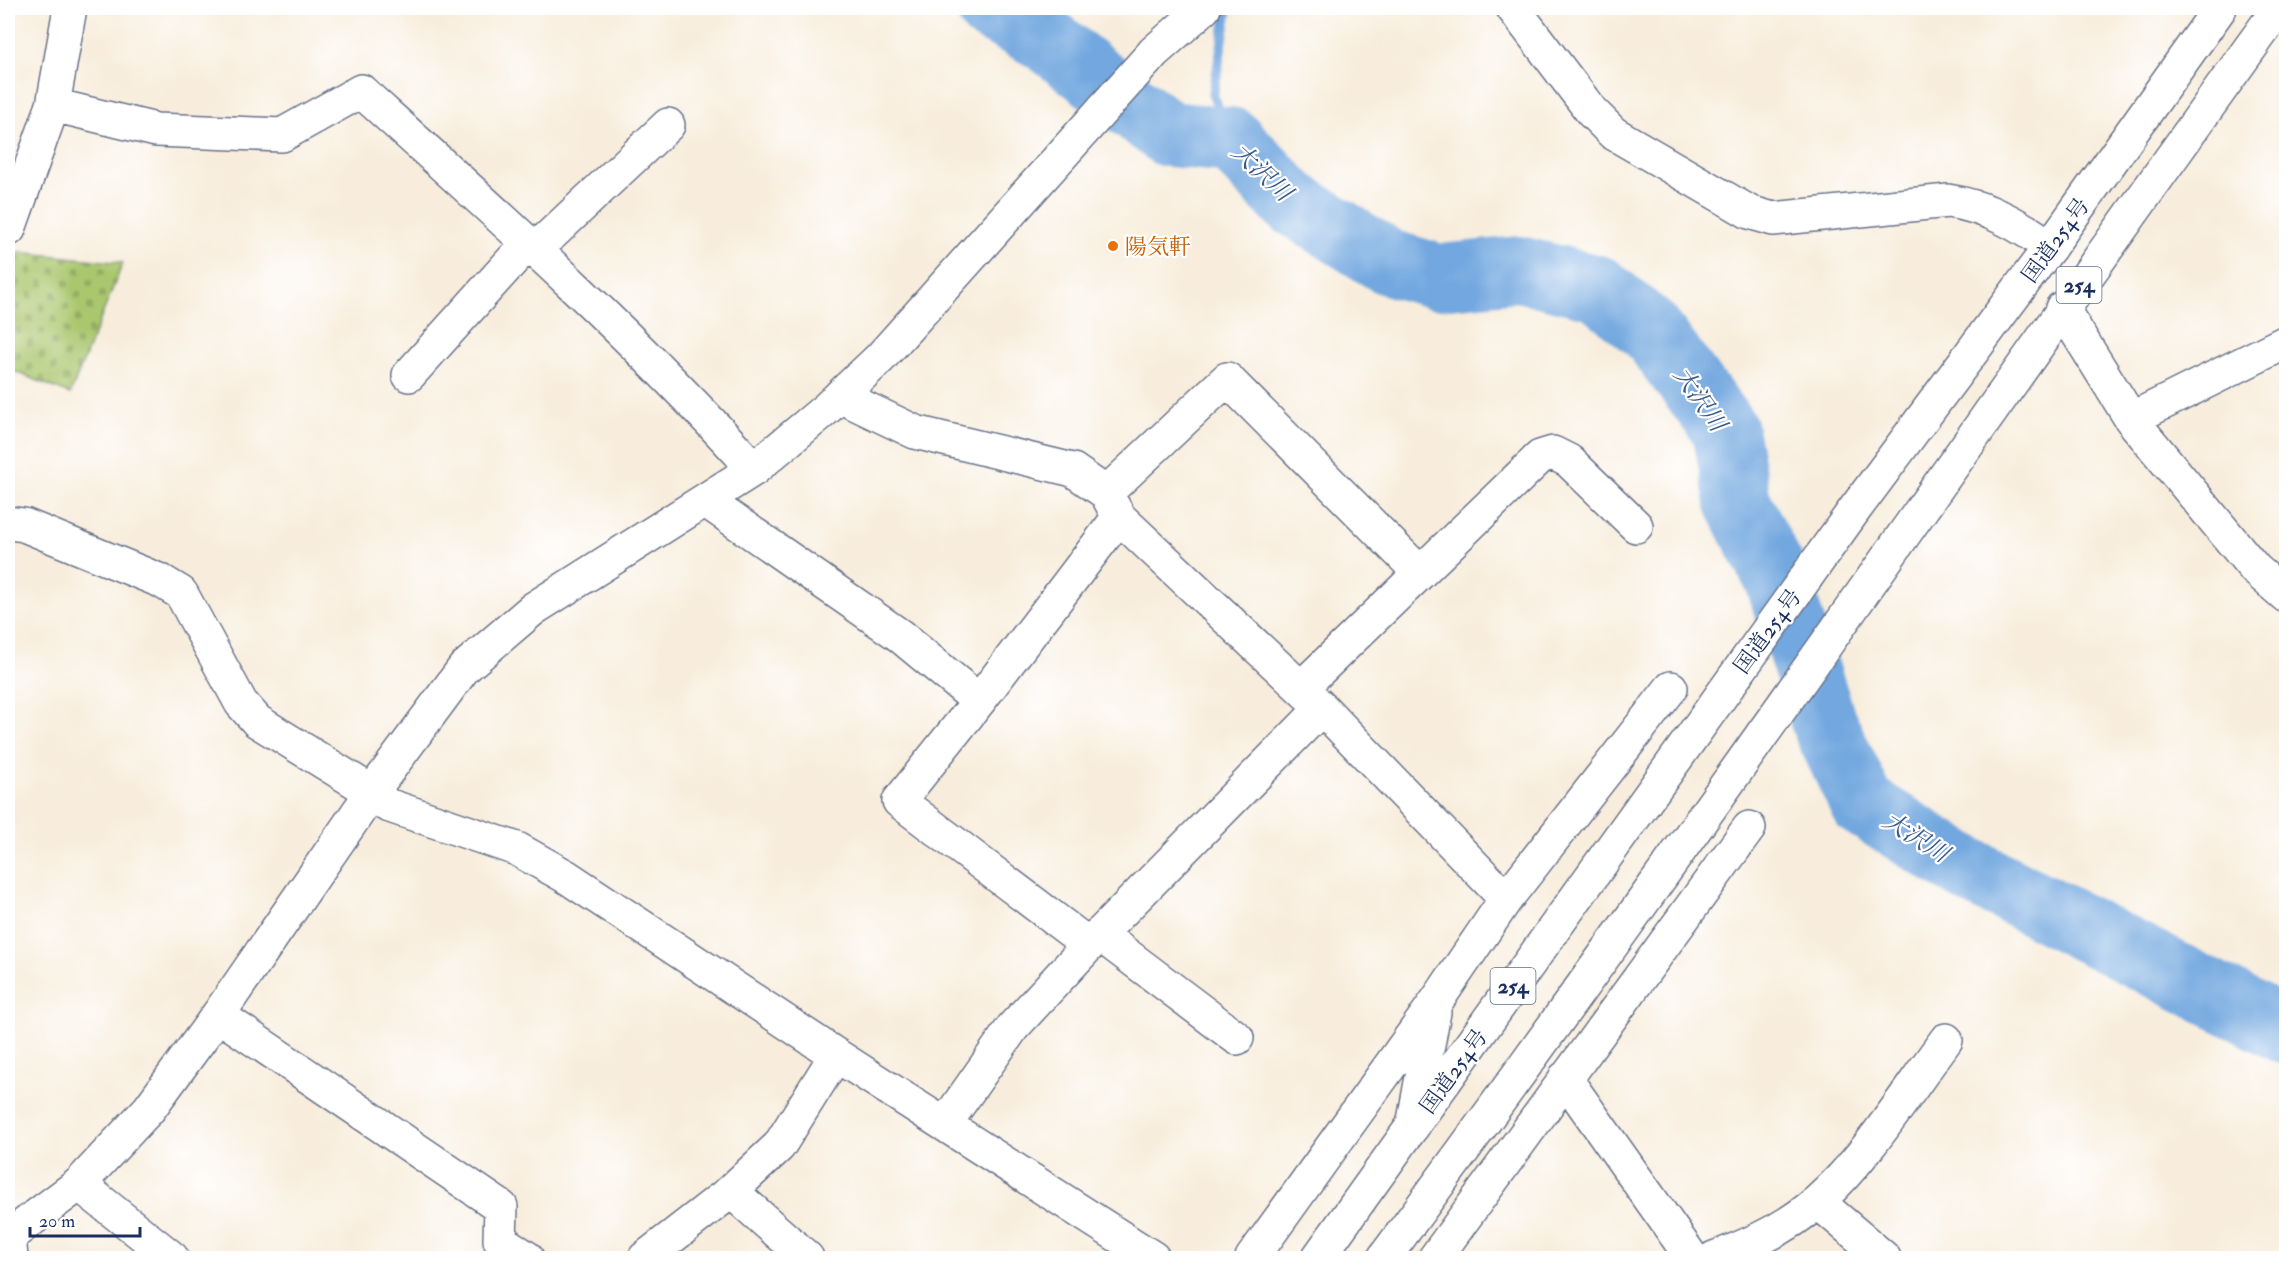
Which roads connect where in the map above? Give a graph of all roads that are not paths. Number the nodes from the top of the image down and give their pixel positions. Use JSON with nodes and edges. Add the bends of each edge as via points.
{"nodes":[{"id":1,"x":70,"y":8,"type":"edge"},
{"id":2,"x":1513,"y":8,"type":"edge"},
{"id":3,"x":2220,"y":8,"type":"edge"},
{"id":4,"x":2279,"y":8,"type":"edge"},
{"id":5,"x":1200,"y":9,"type":"edge"},
{"id":6,"x":53,"y":105,"type":"junction"},
{"id":7,"x":668,"y":125,"type":"dead end"},
{"id":8,"x":9,"y":230,"type":"edge"},
{"id":9,"x":2050,"y":247,"type":"junction"},
{"id":10,"x":536,"y":249,"type":"junction"},
{"id":11,"x":2062,"y":308,"type":"junction"},
{"id":12,"x":2286,"y":342,"type":"edge"},
{"id":13,"x":409,"y":375,"type":"dead end"},
{"id":14,"x":840,"y":396,"type":"junction"},
{"id":15,"x":2131,"y":419,"type":"junction"},
{"id":16,"x":754,"y":469,"type":"junction"},
{"id":17,"x":706,"y":501,"type":"junction"},
{"id":18,"x":1112,"y":505,"type":"junction"},
{"id":19,"x":8,"y":523,"type":"edge"},
{"id":20,"x":1636,"y":526,"type":"dead end"},
{"id":21,"x":1418,"y":571,"type":"junction"},
{"id":22,"x":2286,"y":596,"type":"edge"},
{"id":23,"x":1671,"y":688,"type":"dead end"},
{"id":24,"x":1311,"y":698,"type":"junction"},
{"id":25,"x":979,"y":701,"type":"junction"},
{"id":26,"x":372,"y":792,"type":"junction"},
{"id":27,"x":1749,"y":828,"type":"dead end"},
{"id":28,"x":1506,"y":899,"type":"junction"},
{"id":29,"x":1094,"y":940,"type":"junction"},
{"id":30,"x":1436,"y":1002,"type":"junction"},
{"id":31,"x":218,"y":1016,"type":"junction"},
{"id":32,"x":1237,"y":1038,"type":"dead end"},
{"id":33,"x":1946,"y":1040,"type":"dead end"},
{"id":34,"x":836,"y":1055,"type":"junction"},
{"id":35,"x":1565,"y":1078,"type":"junction"},
{"id":36,"x":945,"y":1124,"type":"junction"},
{"id":37,"x":1413,"y":1126,"type":"junction"},
{"id":38,"x":79,"y":1185,"type":"junction"},
{"id":39,"x":731,"y":1191,"type":"junction"},
{"id":40,"x":1818,"y":1202,"type":"junction"},
{"id":41,"x":9,"y":1244,"type":"edge"},
{"id":42,"x":172,"y":1258,"type":"edge"},
{"id":43,"x":527,"y":1258,"type":"edge"},
{"id":44,"x":645,"y":1258,"type":"edge"},
{"id":45,"x":807,"y":1258,"type":"edge"},
{"id":46,"x":1153,"y":1258,"type":"edge"},
{"id":47,"x":1252,"y":1258,"type":"edge"},
{"id":48,"x":1318,"y":1258,"type":"edge"},
{"id":49,"x":1384,"y":1258,"type":"edge"},
{"id":50,"x":1435,"y":1258,"type":"edge"},
{"id":51,"x":1692,"y":1258,"type":"edge"},
{"id":52,"x":1714,"y":1258,"type":"edge"},
{"id":53,"x":1884,"y":1258,"type":"edge"}],
"edges":[{"from":1,"to":6,"type":"main road"},
{"from":2,"to":9,"type":"main road","via":[[1592,112],[1613,133],[1749,212],[1773,219],[1948,201],[1970,204],[2014,221]]},
{"from":3,"to":9,"type":"main road","name":"国道254号","number":"254"},
{"from":4,"to":11,"type":"main road","name":"国道254号","number":"254"},
{"from":5,"to":14,"type":"main road","via":[[1154,52],[880,358]]},
{"from":6,"to":8,"type":"main road"},
{"from":6,"to":10,"type":"main road","via":[[156,130],[282,135],[361,91]]},
{"from":7,"to":10,"type":"main road"},
{"from":9,"to":37,"type":"main road","name":"国道254号","number":"254","via":[[1855,509]]},
{"from":10,"to":13,"type":"main road","via":[[519,252]]},
{"from":10,"to":16,"type":"main road","via":[[696,406]]},
{"from":11,"to":15,"type":"main road"},
{"from":11,"to":49,"type":"main road","name":"国道254号","number":"254","via":[[1884,566]]},
{"from":12,"to":15,"type":"main road"},
{"from":14,"to":16,"type":"main road"},
{"from":14,"to":18,"type":"main road","via":[[915,432],[1073,470]]},
{"from":15,"to":22,"type":"main road","via":[[2254,569]]},
{"from":16,"to":17,"type":"main road"},
{"from":17,"to":25,"type":"main road","via":[[899,635]]},
{"from":17,"to":26,"type":"main road","via":[[533,609],[464,668]]},
{"from":18,"to":21,"type":"main road","via":[[1227,379]]},
{"from":18,"to":24,"type":"main road"},
{"from":18,"to":25,"type":"main road"},
{"from":19,"to":26,"type":"main road","via":[[24,525],[161,581],[181,593],[241,703],[257,721]]},
{"from":20,"to":21,"type":"main road","via":[[1569,462],[1553,453],[1539,457]]},
{"from":21,"to":24,"type":"main road"},
{"from":23,"to":28,"type":"main road"},
{"from":24,"to":28,"type":"main road"},
{"from":24,"to":29,"type":"main road"},
{"from":25,"to":29,"type":"main road","via":[[899,801]]},
{"from":26,"to":31,"type":"main road"},
{"from":26,"to":34,"type":"main road","via":[[387,805],[517,849]]},
{"from":27,"to":35,"type":"main road"},
{"from":28,"to":30,"type":"main road"},
{"from":29,"to":32,"type":"main road"},
{"from":29,"to":36,"type":"main road","via":[[1013,1027]]},
{"from":30,"to":37,"type":"main road"},
{"from":30,"to":47,"type":"main road"},
{"from":31,"to":38,"type":"main road","via":[[149,1109]]},
{"from":31,"to":43,"type":"main road","via":[[501,1207],[500,1240]]},
{"from":33,"to":40,"type":"main road","via":[[1851,1167]]},
{"from":34,"to":36,"type":"main road"},
{"from":34,"to":39,"type":"main road","via":[[779,1146]]},
{"from":35,"to":50,"type":"main road"},
{"from":35,"to":51,"type":"main road"},
{"from":36,"to":46,"type":"main road"},
{"from":37,"to":48,"type":"main road","name":"国道254号","number":"254"},
{"from":38,"to":41,"type":"main road"},
{"from":38,"to":42,"type":"main road"},
{"from":39,"to":44,"type":"main road"},
{"from":39,"to":45,"type":"main road"},
{"from":40,"to":52,"type":"main road","via":[[1751,1245]]},
{"from":40,"to":53,"type":"main road"}]}
